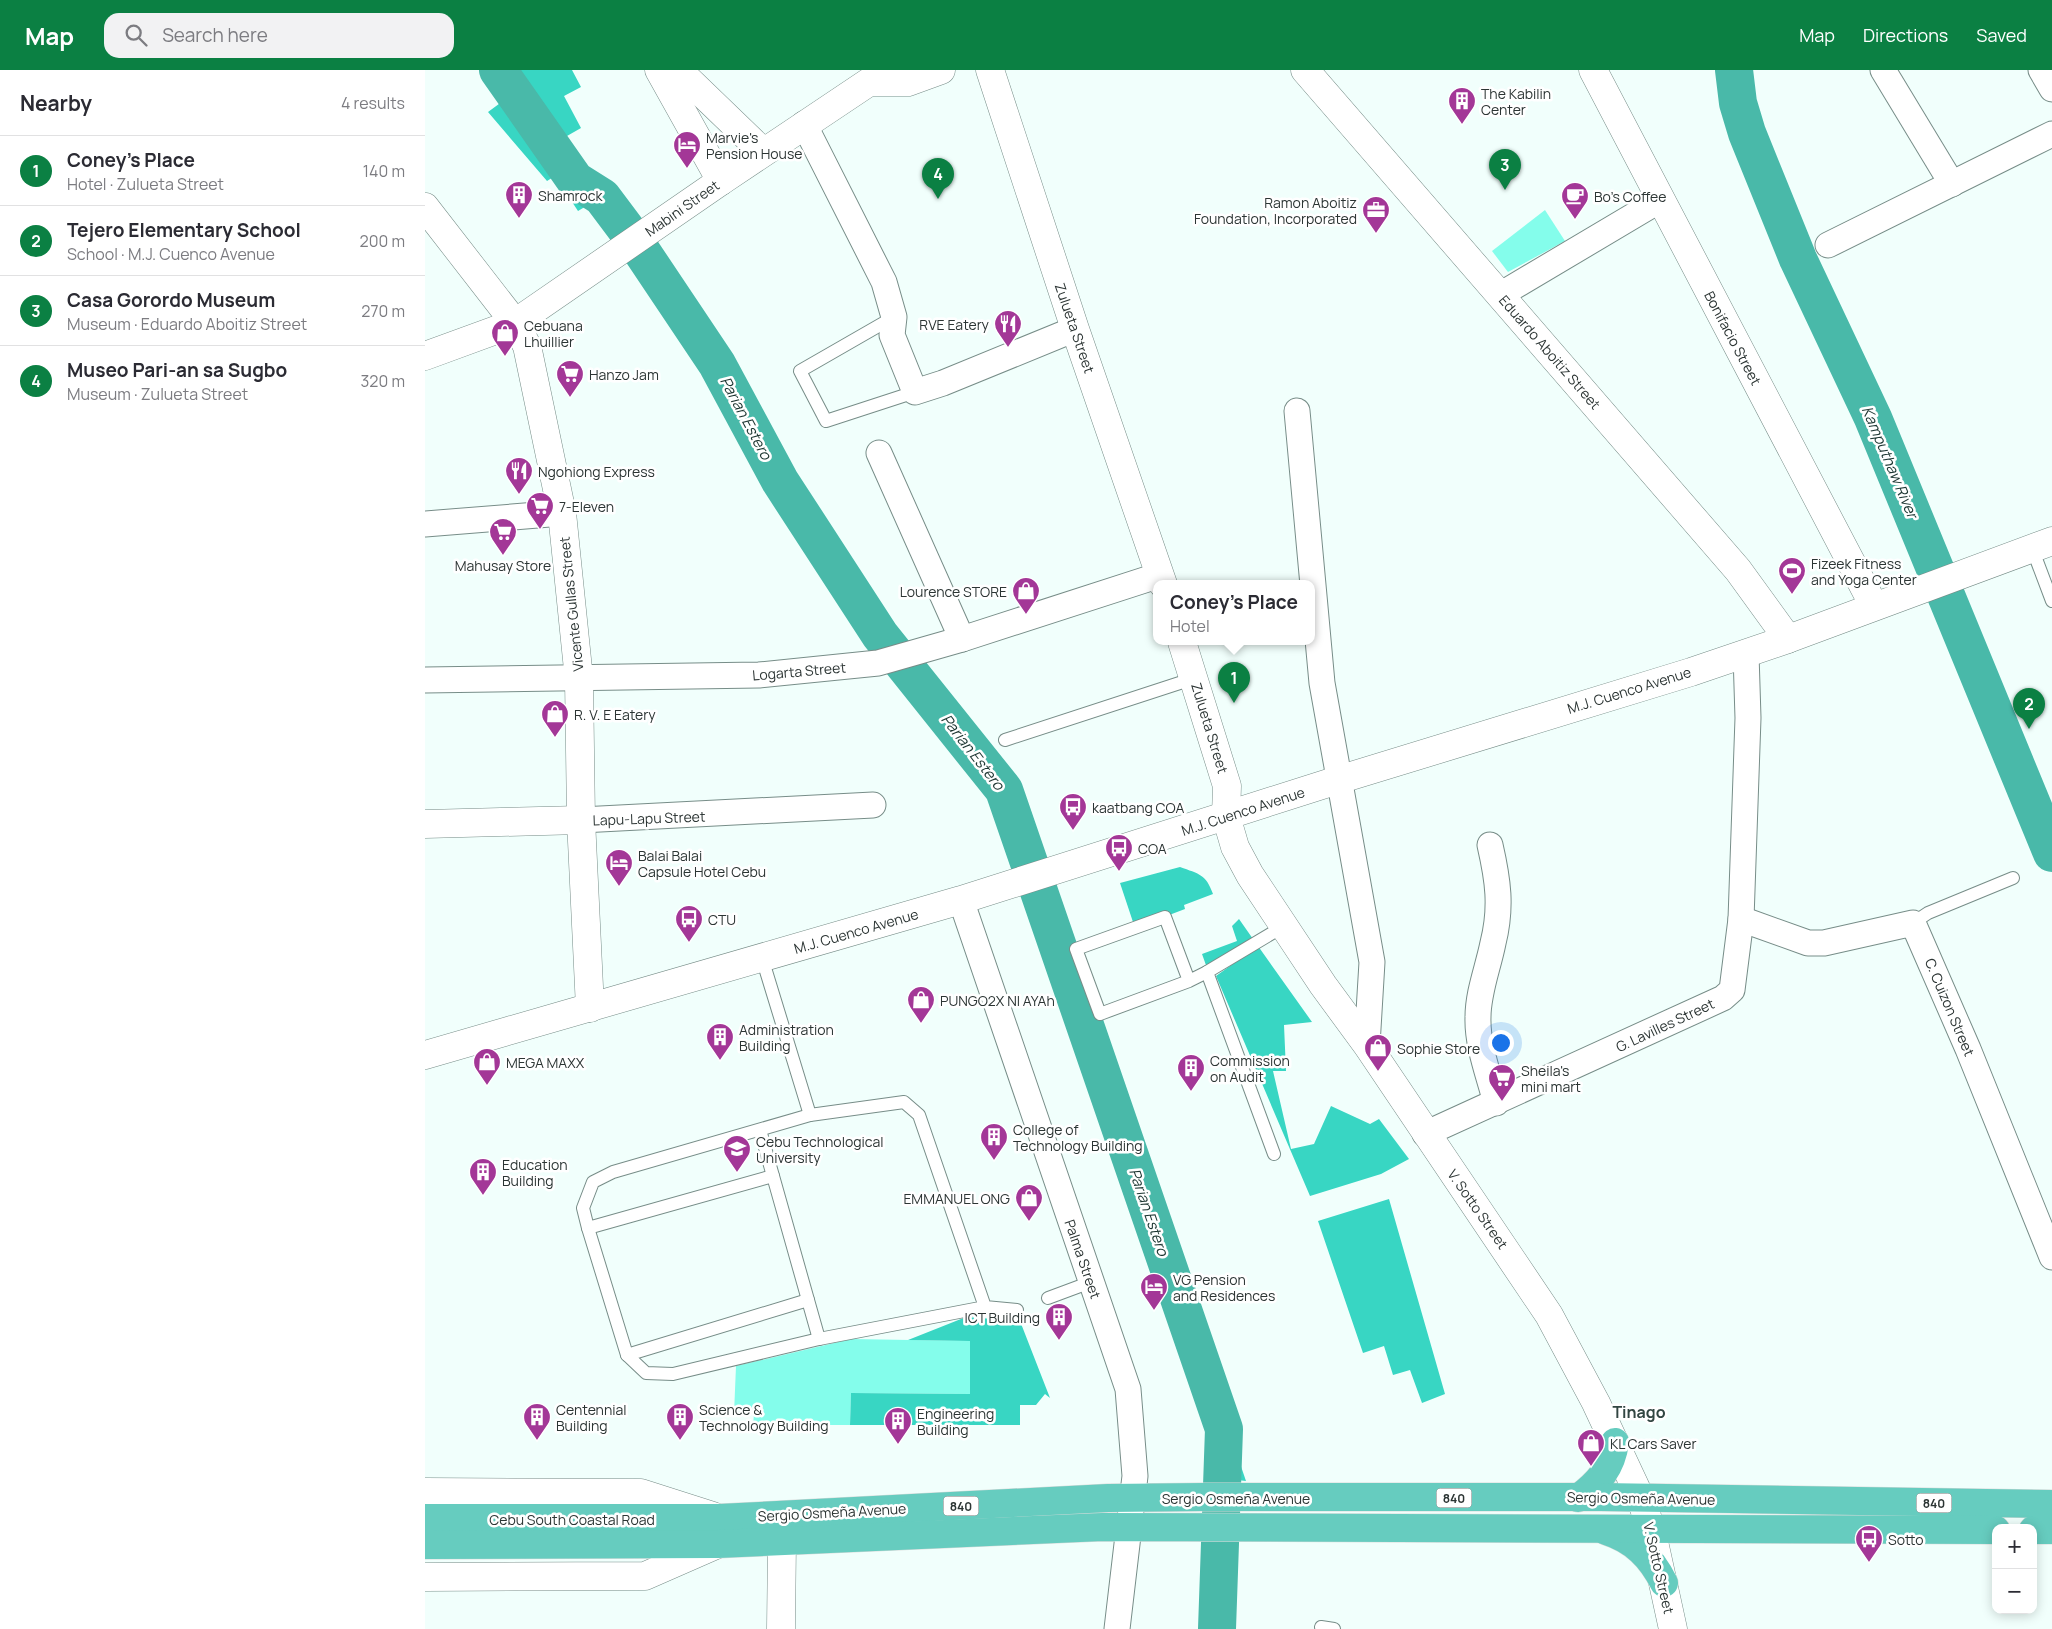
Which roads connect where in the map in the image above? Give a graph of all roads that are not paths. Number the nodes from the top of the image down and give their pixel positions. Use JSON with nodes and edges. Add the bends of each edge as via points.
{"nodes":[{"id":1,"x":659,"y":70,"type":"edge"},
{"id":2,"x":678,"y":70,"type":"edge"},
{"id":3,"x":941,"y":70,"type":"edge"},
{"id":4,"x":990,"y":70,"type":"edge"},
{"id":5,"x":1305,"y":70,"type":"edge"},
{"id":6,"x":1593,"y":70,"type":"edge"},
{"id":7,"x":1883,"y":70,"type":"edge"},
{"id":8,"x":2041,"y":70,"type":"edge"},
{"id":9,"x":873,"y":76,"type":"edge"},
{"id":10,"x":2052,"y":89,"type":"edge"},
{"id":11,"x":803,"y":124,"type":"junction"},
{"id":12,"x":2052,"y":134,"type":"edge"},
{"id":13,"x":763,"y":152,"type":"junction"},
{"id":14,"x":721,"y":181,"type":"junction"},
{"id":15,"x":1952,"y":184,"type":"junction"},
{"id":16,"x":1660,"y":200,"type":"junction"},
{"id":17,"x":425,"y":208,"type":"edge"},
{"id":18,"x":1828,"y":245,"type":"dead end"},
{"id":19,"x":1500,"y":295,"type":"junction"},
{"id":20,"x":895,"y":316,"type":"junction"},
{"id":21,"x":515,"y":323,"type":"junction"},
{"id":22,"x":1075,"y":329,"type":"junction"},
{"id":23,"x":425,"y":356,"type":"edge"},
{"id":24,"x":915,"y":392,"type":"junction"},
{"id":25,"x":1297,"y":411,"type":"dead end"},
{"id":26,"x":879,"y":453,"type":"dead end"},
{"id":27,"x":563,"y":513,"type":"junction"},
{"id":28,"x":425,"y":524,"type":"edge"},
{"id":29,"x":2042,"y":544,"type":"edge"},
{"id":30,"x":1161,"y":580,"type":"edge"},
{"id":31,"x":1313,"y":580,"type":"edge"},
{"id":32,"x":1153,"y":582,"type":"edge"},
{"id":33,"x":2052,"y":601,"type":"edge"},
{"id":34,"x":1874,"y":606,"type":"junction"},
{"id":35,"x":1315,"y":607,"type":"edge"},
{"id":36,"x":962,"y":639,"type":"junction"},
{"id":37,"x":1788,"y":639,"type":"junction"},
{"id":38,"x":1183,"y":645,"type":"edge"},
{"id":39,"x":1747,"y":654,"type":"junction"},
{"id":40,"x":1195,"y":678,"type":"junction"},
{"id":41,"x":579,"y":679,"type":"junction"},
{"id":42,"x":425,"y":680,"type":"edge"},
{"id":43,"x":1005,"y":740,"type":"dead end"},
{"id":44,"x":1338,"y":780,"type":"junction"},
{"id":45,"x":873,"y":805,"type":"dead end"},
{"id":46,"x":1226,"y":816,"type":"junction"},
{"id":47,"x":581,"y":820,"type":"junction"},
{"id":48,"x":425,"y":824,"type":"edge"},
{"id":49,"x":1490,"y":845,"type":"dead end"},
{"id":50,"x":2013,"y":878,"type":"dead end"},
{"id":51,"x":961,"y":900,"type":"junction"},
{"id":52,"x":1741,"y":919,"type":"junction"},
{"id":53,"x":1913,"y":923,"type":"junction"},
{"id":54,"x":1283,"y":926,"type":"junction"},
{"id":55,"x":762,"y":958,"type":"junction"},
{"id":56,"x":1207,"y":972,"type":"junction"},
{"id":57,"x":1189,"y":981,"type":"junction"},
{"id":58,"x":590,"y":1008,"type":"junction"},
{"id":59,"x":1367,"y":1045,"type":"junction"},
{"id":60,"x":425,"y":1055,"type":"edge"},
{"id":61,"x":1496,"y":1103,"type":"junction"},
{"id":62,"x":810,"y":1115,"type":"junction"},
{"id":63,"x":760,"y":1130,"type":"junction"},
{"id":64,"x":1425,"y":1134,"type":"junction"},
{"id":65,"x":1274,"y":1154,"type":"dead end"},
{"id":66,"x":773,"y":1176,"type":"junction"},
{"id":67,"x":588,"y":1228,"type":"junction"},
{"id":68,"x":2052,"y":1257,"type":"edge"},
{"id":69,"x":1091,"y":1282,"type":"junction"},
{"id":70,"x":1049,"y":1298,"type":"dead end"},
{"id":71,"x":808,"y":1300,"type":"junction"},
{"id":72,"x":985,"y":1307,"type":"junction"},
{"id":73,"x":1017,"y":1310,"type":"dead end"},
{"id":74,"x":819,"y":1339,"type":"junction"},
{"id":75,"x":627,"y":1355,"type":"junction"},
{"id":76,"x":1615,"y":1442,"type":"junction"},
{"id":77,"x":425,"y":1492,"type":"edge"},
{"id":78,"x":1640,"y":1497,"type":"junction"},
{"id":79,"x":1132,"y":1498,"type":"junction"},
{"id":80,"x":1577,"y":1498,"type":"junction"},
{"id":81,"x":2052,"y":1504,"type":"edge"},
{"id":82,"x":425,"y":1518,"type":"edge"},
{"id":83,"x":1128,"y":1528,"type":"junction"},
{"id":84,"x":1598,"y":1528,"type":"junction"},
{"id":85,"x":1651,"y":1528,"type":"junction"},
{"id":86,"x":1695,"y":1528,"type":"junction"},
{"id":87,"x":1992,"y":1530,"type":"edge"},
{"id":88,"x":2037,"y":1530,"type":"edge"},
{"id":89,"x":2052,"y":1530,"type":"edge"},
{"id":90,"x":718,"y":1531,"type":"junction"},
{"id":91,"x":782,"y":1541,"type":"junction"},
{"id":92,"x":425,"y":1545,"type":"edge"},
{"id":93,"x":1662,"y":1574,"type":"junction"},
{"id":94,"x":425,"y":1577,"type":"edge"},
{"id":95,"x":781,"y":1629,"type":"edge"},
{"id":96,"x":1117,"y":1629,"type":"edge"},
{"id":97,"x":1673,"y":1629,"type":"edge"}],
"edges":[{"from":1,"to":14,"type":"street"},
{"from":2,"to":13,"type":"street"},
{"from":3,"to":9,"type":"street","name":"Mabini Street","via":[[908,82]]},
{"from":4,"to":22,"type":"street","name":"Zulueta Street"},
{"from":5,"to":19,"type":"street","name":"Eduardo Aboitiz Street"},
{"from":6,"to":16,"type":"street","name":"Bonifacio Street"},
{"from":7,"to":15,"type":"street"},
{"from":8,"to":10,"type":"street"},
{"from":9,"to":11,"type":"street","name":"Mabini Street"},
{"from":11,"to":13,"type":"street","name":"Mabini Street"},
{"from":11,"to":20,"type":"street","via":[[884,282]]},
{"from":12,"to":15,"type":"street"},
{"from":13,"to":14,"type":"street","name":"Mabini Street"},
{"from":14,"to":21,"type":"street","name":"Mabini Street"},
{"from":15,"to":18,"type":"street"},
{"from":16,"to":19,"type":"street"},
{"from":16,"to":34,"type":"street","name":"Bonifacio Street"},
{"from":17,"to":21,"type":"street","name":"Vicente Gullas Street"},
{"from":19,"to":37,"type":"street","name":"Eduardo Aboitiz Street","via":[[1738,570]]},
{"from":20,"to":24,"type":"street","via":[[892,335]]},
{"from":20,"to":24,"type":"lane","via":[[800,371],[826,421]]},
{"from":21,"to":23,"type":"street","name":"Mabini Street"},
{"from":21,"to":27,"type":"street","name":"Vicente Gullas Street","via":[[527,346]]},
{"from":22,"to":24,"type":"street"},
{"from":22,"to":30,"type":"street","name":"Zulueta Street"},
{"from":25,"to":31,"type":"street"},
{"from":26,"to":36,"type":"street"},
{"from":27,"to":28,"type":"street"},
{"from":27,"to":41,"type":"street","name":"Vicente Gullas Street"},
{"from":29,"to":33,"type":"lane"},
{"from":29,"to":34,"type":"street","name":"M.J. Cuenco Avenue"},
{"from":32,"to":36,"type":"street","name":"Logarta Street"},
{"from":34,"to":37,"type":"street","name":"M.J. Cuenco Avenue"},
{"from":35,"to":44,"type":"street","via":[[1322,683]]},
{"from":36,"to":41,"type":"street","name":"Logarta Street","via":[[878,663],[759,675]]},
{"from":37,"to":39,"type":"street","name":"M.J. Cuenco Avenue"},
{"from":38,"to":40,"type":"street","name":"Zulueta Street"},
{"from":39,"to":44,"type":"street","name":"M.J. Cuenco Avenue"},
{"from":39,"to":52,"type":"street","name":"G. Lavilles Street"},
{"from":40,"to":43,"type":"lane"},
{"from":40,"to":46,"type":"street","name":"Zulueta Street","via":[[1227,786]]},
{"from":41,"to":42,"type":"street","name":"Logarta Street"},
{"from":41,"to":47,"type":"street","name":"Vicente Gullas Street"},
{"from":44,"to":46,"type":"street","name":"M.J. Cuenco Avenue"},
{"from":44,"to":59,"type":"street","via":[[1372,962]]},
{"from":45,"to":47,"type":"street","name":"Lapu-Lapu Street"},
{"from":46,"to":51,"type":"street","name":"M.J. Cuenco Avenue"},
{"from":46,"to":54,"type":"street","name":"V. Sotto Street","via":[[1235,847]]},
{"from":47,"to":48,"type":"street","name":"Lapu-Lapu Street"},
{"from":47,"to":58,"type":"street","name":"Vicente Gullas Street"},
{"from":49,"to":61,"type":"street","via":[[1499,885],[1497,921],[1478,1017],[1479,1034]]},
{"from":50,"to":53,"type":"lane","via":[[1928,913]]},
{"from":51,"to":55,"type":"street","name":"M.J. Cuenco Avenue"},
{"from":51,"to":69,"type":"street","name":"Palma Street"},
{"from":52,"to":53,"type":"street","via":[[1808,943],[1824,943]]},
{"from":52,"to":61,"type":"street","name":"G. Lavilles Street","via":[[1731,990],[1723,998]]},
{"from":53,"to":68,"type":"street","name":"C. Cuizon Street"},
{"from":54,"to":56,"type":"lane"},
{"from":54,"to":59,"type":"street","name":"V. Sotto Street"},
{"from":55,"to":58,"type":"street","name":"M.J. Cuenco Avenue"},
{"from":55,"to":62,"type":"lane"},
{"from":56,"to":57,"type":"lane"},
{"from":56,"to":65,"type":"lane"},
{"from":57,"to":57,"type":"lane","via":[[1165,917],[1076,949],[1100,1014]]},
{"from":58,"to":60,"type":"street","name":"M.J. Cuenco Avenue"},
{"from":59,"to":64,"type":"street","name":"V. Sotto Street"},
{"from":61,"to":64,"type":"street","name":"G. Lavilles Street"},
{"from":62,"to":63,"type":"lane"},
{"from":62,"to":72,"type":"lane","via":[[904,1102],[919,1115]]},
{"from":63,"to":66,"type":"lane"},
{"from":63,"to":67,"type":"lane","via":[[613,1172],[593,1182],[583,1208]]},
{"from":64,"to":76,"type":"street","name":"V. Sotto Street","via":[[1549,1315]]},
{"from":66,"to":67,"type":"lane"},
{"from":66,"to":71,"type":"lane"},
{"from":67,"to":75,"type":"lane"},
{"from":69,"to":70,"type":"lane"},
{"from":69,"to":79,"type":"street","name":"Palma Street","via":[[1128,1389],[1135,1476]]},
{"from":71,"to":74,"type":"lane"},
{"from":71,"to":75,"type":"lane"},
{"from":72,"to":73,"type":"lane"},
{"from":72,"to":74,"type":"lane"},
{"from":74,"to":75,"type":"lane","via":[[673,1374],[646,1372]]},
{"from":76,"to":78,"type":"street","name":"V. Sotto Street"},
{"from":76,"to":80,"type":"highway","via":[[1607,1470]]},
{"from":77,"to":90,"type":"street","name":"Sergio Osmeña Avenue","number":"840","via":[[641,1493]]},
{"from":78,"to":80,"type":"highway","name":"Sergio Osmeña Avenue","number":"840"},
{"from":78,"to":81,"type":"highway","name":"Sergio Osmeña Avenue","number":"840"},
{"from":78,"to":85,"type":"street","name":"V. Sotto Street"},
{"from":79,"to":80,"type":"highway","name":"Sergio Osmeña Avenue","number":"840"},
{"from":79,"to":83,"type":"street","name":"Palma Street"},
{"from":79,"to":90,"type":"highway","name":"Sergio Osmeña Avenue","number":"840"},
{"from":82,"to":90,"type":"highway","name":"Cebu South Coastal Road","number":"840"},
{"from":83,"to":84,"type":"highway","name":"Sergio Osmeña Avenue","number":"840"},
{"from":83,"to":91,"type":"highway","name":"Sergio Osmeña Avenue","number":"840"},
{"from":83,"to":96,"type":"street","name":"Palma Street"},
{"from":84,"to":85,"type":"highway","name":"Sergio Osmeña Avenue","number":"840"},
{"from":84,"to":93,"type":"highway","via":[[1637,1546]]},
{"from":85,"to":86,"type":"highway","name":"Sergio Osmeña Avenue","number":"840"},
{"from":85,"to":93,"type":"street","name":"V. Sotto Street"},
{"from":86,"to":87,"type":"highway","name":"Sergio Osmeña Avenue","number":"840"},
{"from":86,"to":93,"type":"highway","via":[[1671,1543]]},
{"from":88,"to":89,"type":"highway"},
{"from":90,"to":91,"type":"highway","name":"Sergio Osmeña Avenue","number":"840"},
{"from":90,"to":92,"type":"highway","name":"Cebu South Coastal Road","number":"840"},
{"from":90,"to":94,"type":"street","name":"Sergio Osmeña Avenue","number":"840","via":[[645,1576]]},
{"from":91,"to":95,"type":"street"},
{"from":93,"to":97,"type":"street","name":"V. Sotto Street"}]}
